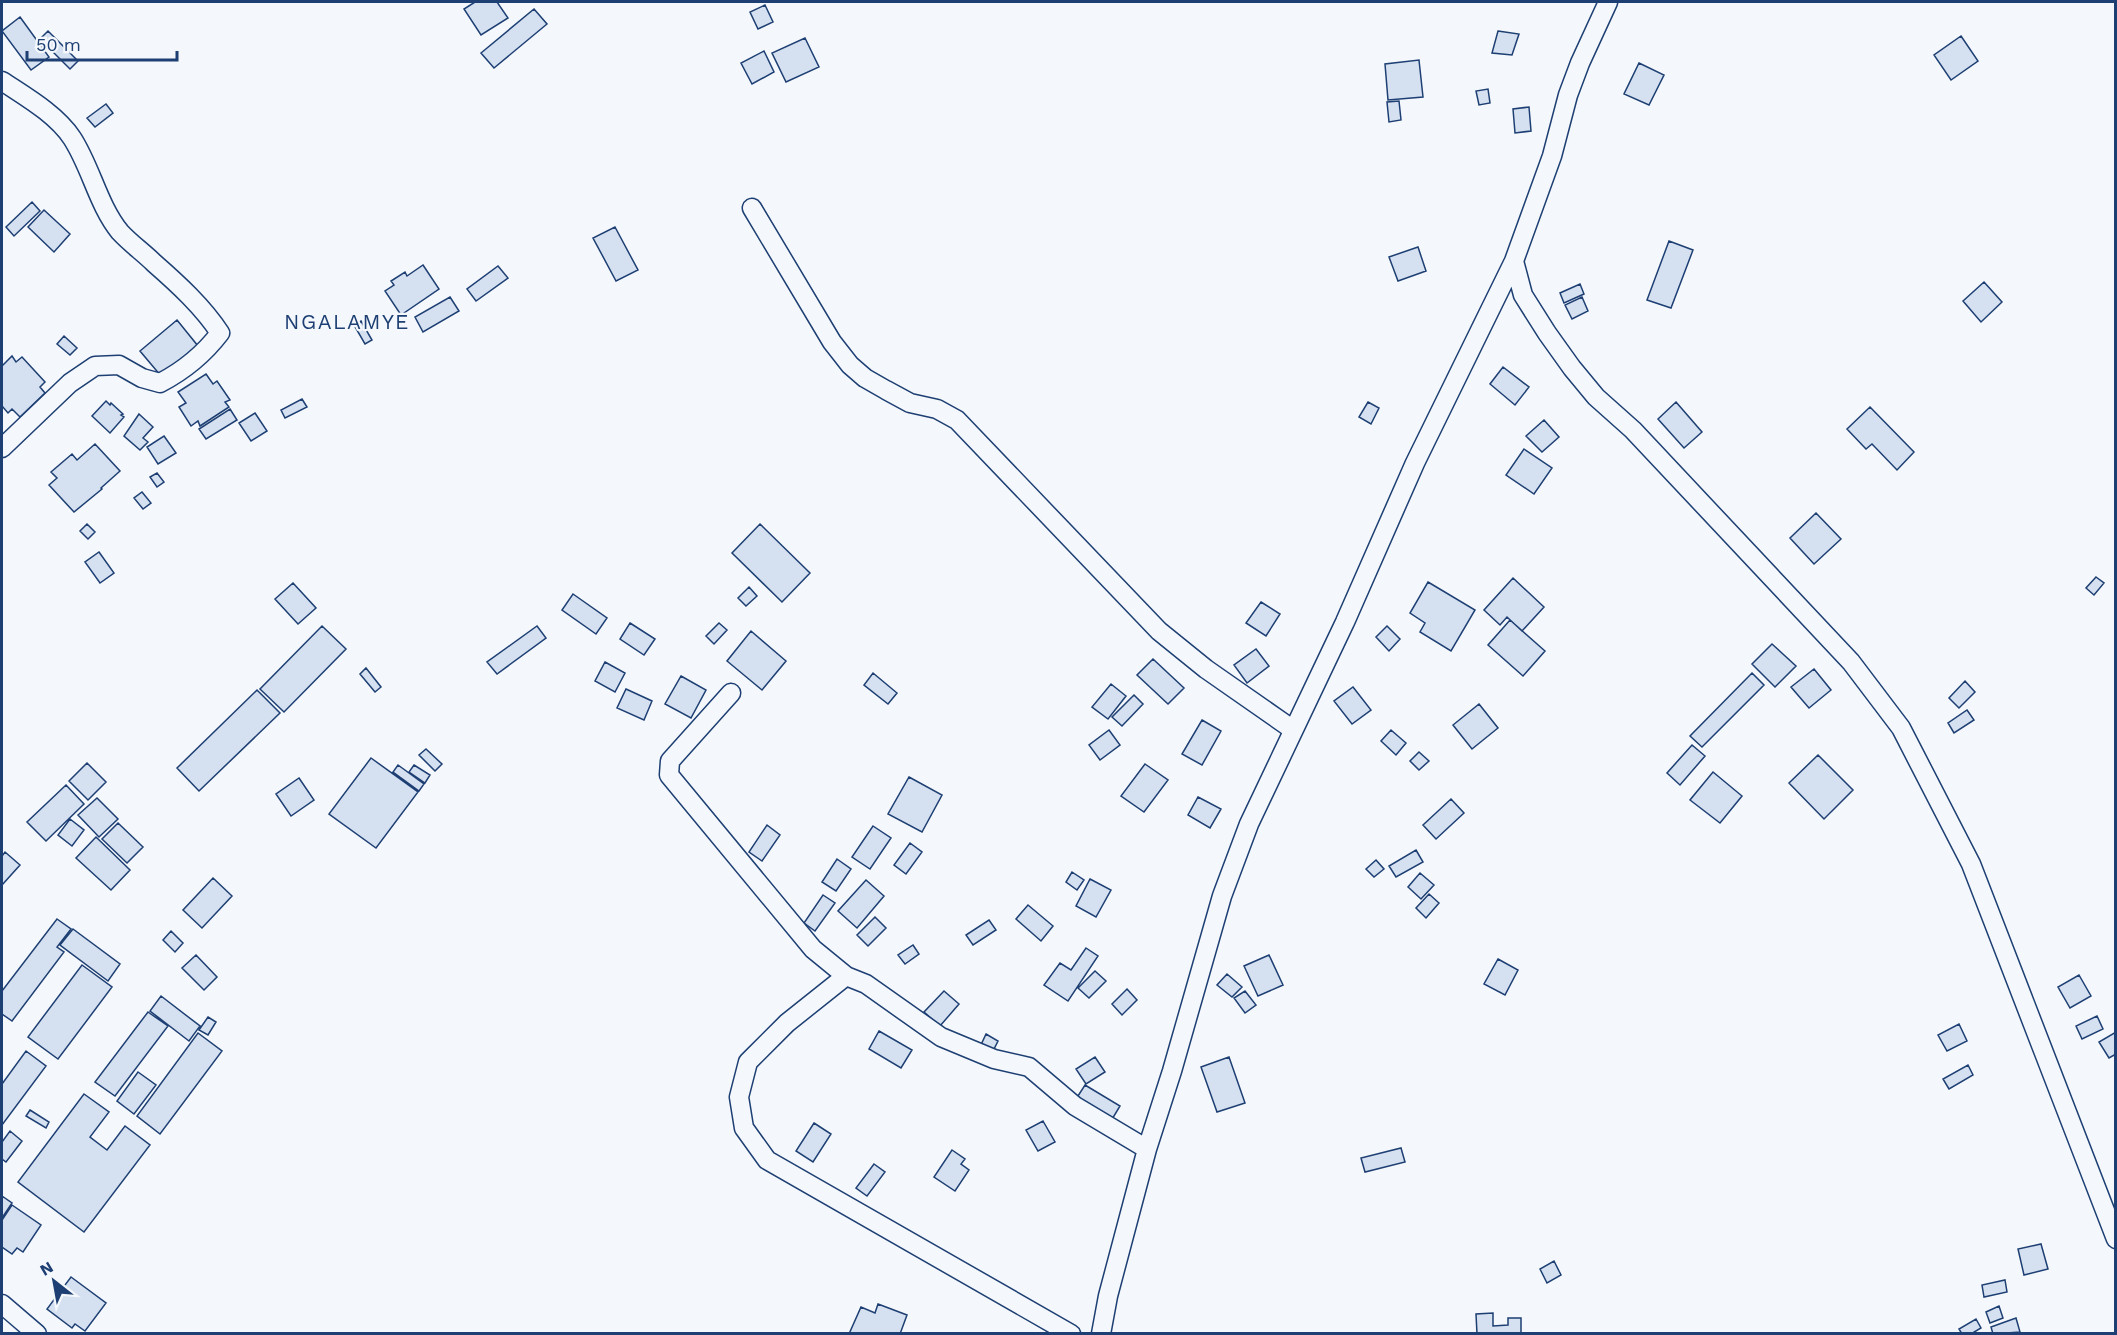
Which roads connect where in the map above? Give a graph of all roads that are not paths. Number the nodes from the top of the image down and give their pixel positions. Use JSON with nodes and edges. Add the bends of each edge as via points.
{"nodes":[{"id":1,"x":1608,"y":2,"type":"edge"},
{"id":2,"x":2,"y":81,"type":"edge"},
{"id":3,"x":752,"y":208,"type":"dead end"},
{"id":4,"x":1514,"y":261,"type":"junction"},
{"id":5,"x":2,"y":448,"type":"edge"},
{"id":6,"x":731,"y":693,"type":"dead end"},
{"id":7,"x":1292,"y":729,"type":"junction"},
{"id":8,"x":846,"y":976,"type":"junction"},
{"id":9,"x":1147,"y":1149,"type":"junction"},
{"id":10,"x":2115,"y":1239,"type":"edge"},
{"id":11,"x":2,"y":1304,"type":"edge"},
{"id":12,"x":37,"y":1334,"type":"edge"},
{"id":13,"x":1071,"y":1334,"type":"edge"},
{"id":14,"x":1101,"y":1334,"type":"edge"}],
"edges":[{"from":1,"to":4,"type":"street","via":[[1572,84],[1552,156]]},
{"from":2,"to":5,"type":"street","via":[[62,124],[73,138],[120,232],[163,270],[220,333],[179,373],[160,383],[119,365],[95,366],[70,382]]},
{"from":3,"to":7,"type":"street","via":[[832,342],[850,365],[910,403],[937,409],[957,420],[1159,632]]},
{"from":4,"to":7,"type":"street"},
{"from":4,"to":10,"type":"street","via":[[1523,295],[1572,368],[1851,662],[1901,729],[1971,864]]},
{"from":6,"to":8,"type":"street","via":[[670,760],[669,775],[813,949]]},
{"from":7,"to":9,"type":"street","via":[[1222,896]]},
{"from":8,"to":9,"type":"street","via":[[866,984],[941,1037],[994,1059],[1029,1067],[1075,1106]]},
{"from":8,"to":13,"type":"street","via":[[787,1023],[748,1062],[739,1097],[744,1128],[767,1160]]},
{"from":9,"to":14,"type":"street"},
{"from":11,"to":12,"type":"street"}]}
